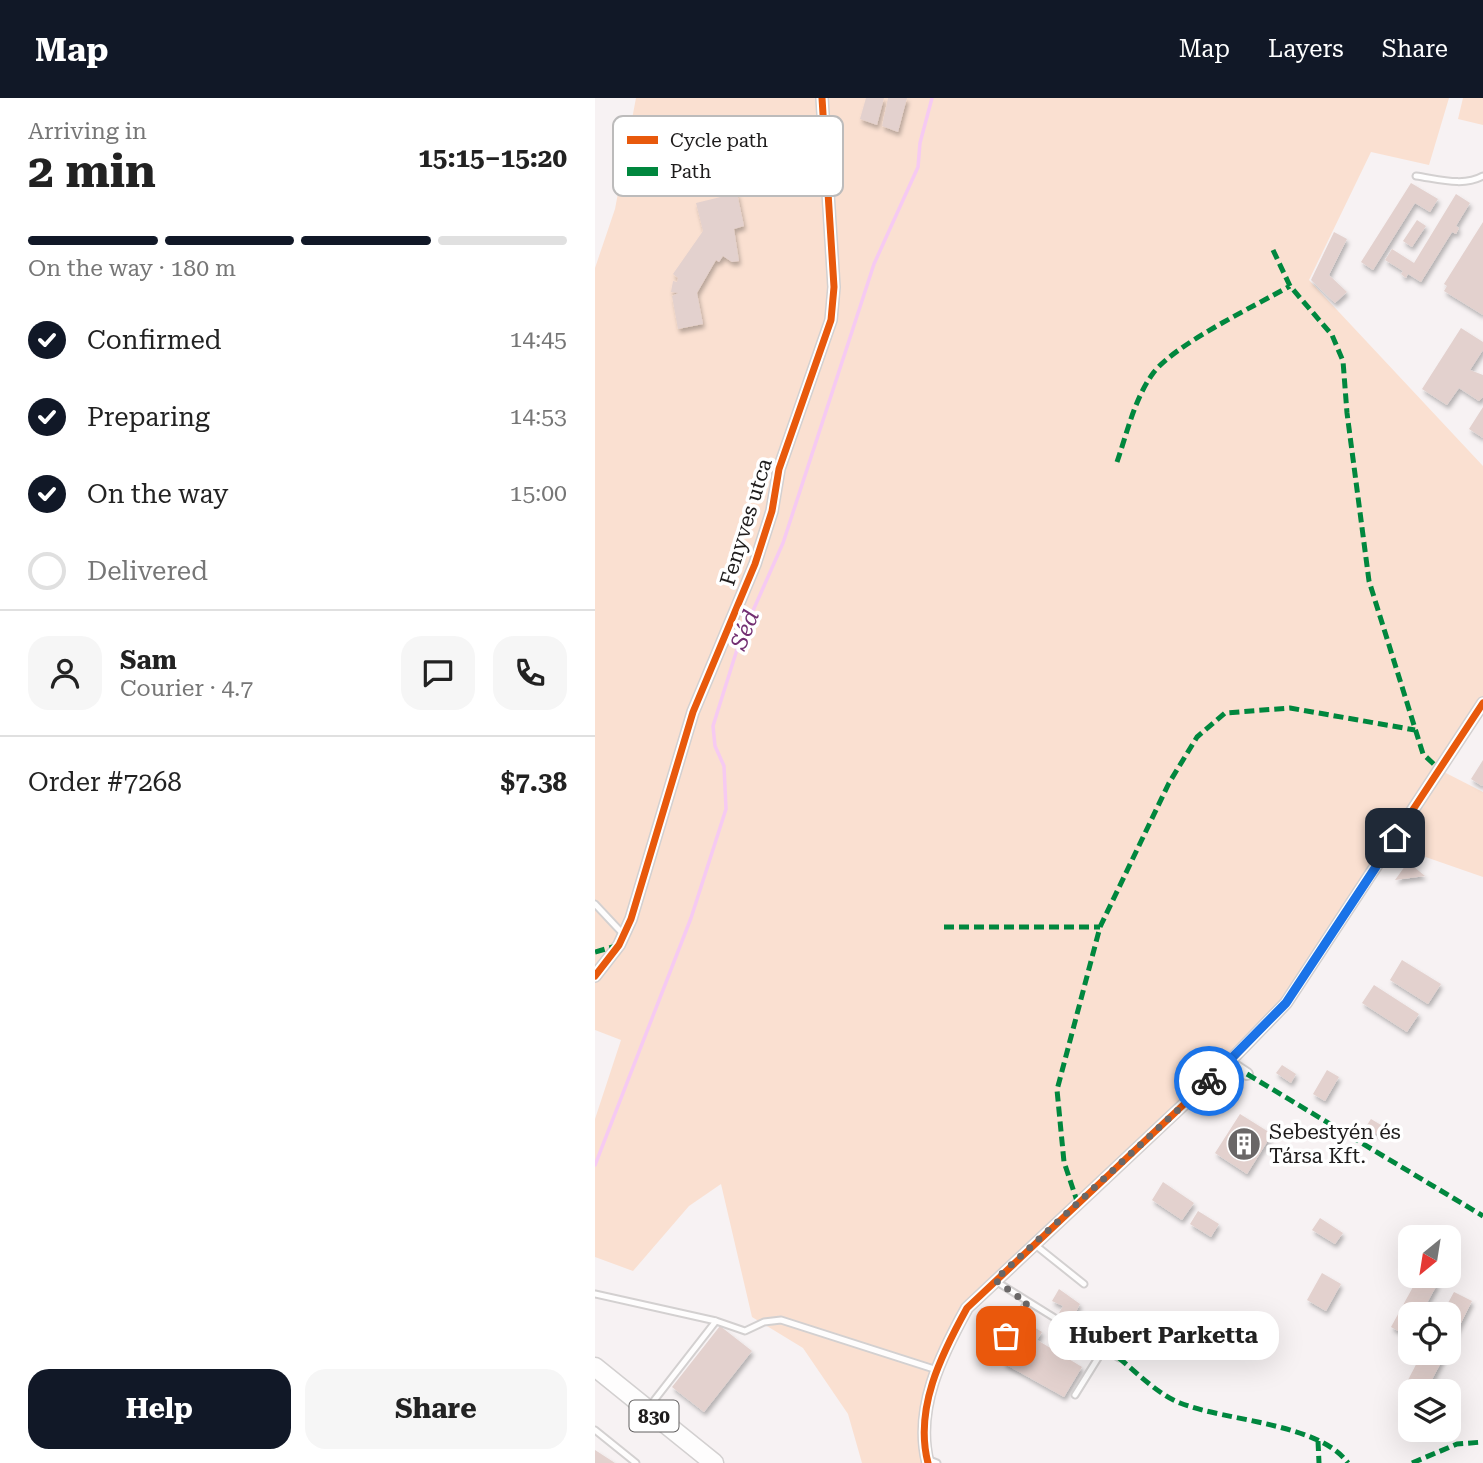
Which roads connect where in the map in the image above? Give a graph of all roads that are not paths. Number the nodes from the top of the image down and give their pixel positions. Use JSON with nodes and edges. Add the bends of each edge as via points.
{"nodes":[{"id":1,"x":822,"y":98,"type":"edge"},
{"id":2,"x":823,"y":116,"type":"edge"},
{"id":3,"x":1416,"y":176,"type":"dead end"},
{"id":4,"x":1483,"y":176,"type":"edge"},
{"id":5,"x":828,"y":196,"type":"edge"},
{"id":6,"x":1483,"y":702,"type":"edge"},
{"id":7,"x":595,"y":904,"type":"edge"},
{"id":8,"x":624,"y":935,"type":"junction"},
{"id":9,"x":595,"y":976,"type":"edge"},
{"id":10,"x":1229,"y":1062,"type":"junction"},
{"id":11,"x":1247,"y":1074,"type":"dead end"},
{"id":12,"x":1034,"y":1244,"type":"junction"},
{"id":13,"x":995,"y":1280,"type":"junction"},
{"id":14,"x":1084,"y":1284,"type":"dead end"},
{"id":15,"x":595,"y":1294,"type":"edge"},
{"id":16,"x":1027,"y":1303,"type":"junction"},
{"id":17,"x":716,"y":1321,"type":"junction"},
{"id":18,"x":1103,"y":1350,"type":"junction"},
{"id":19,"x":996,"y":1352,"type":"dead end"},
{"id":20,"x":1119,"y":1358,"type":"dead end"},
{"id":21,"x":595,"y":1367,"type":"edge"},
{"id":22,"x":937,"y":1370,"type":"junction"},
{"id":23,"x":1075,"y":1395,"type":"dead end"},
{"id":24,"x":646,"y":1410,"type":"junction"},
{"id":25,"x":595,"y":1430,"type":"edge"},
{"id":26,"x":929,"y":1462,"type":"edge"},
{"id":27,"x":636,"y":1463,"type":"edge"},
{"id":28,"x":714,"y":1463,"type":"edge"}],
"edges":[{"from":1,"to":2,"type":"street","name":"Fenyves utca"},
{"from":3,"to":4,"type":"lane","via":[[1461,182]]},
{"from":5,"to":8,"type":"street","name":"Fenyves utca","via":[[834,287],[831,320],[779,469],[772,511],[755,564],[693,712]]},
{"from":6,"to":10,"type":"street","via":[[1307,975]]},
{"from":7,"to":8,"type":"lane"},
{"from":8,"to":9,"type":"street","name":"Fenyves utca"},
{"from":10,"to":11,"type":"street"},
{"from":10,"to":12,"type":"street"},
{"from":12,"to":13,"type":"street"},
{"from":12,"to":14,"type":"lane"},
{"from":13,"to":16,"type":"lane"},
{"from":13,"to":22,"type":"street","via":[[967,1308]]},
{"from":15,"to":17,"type":"lane"},
{"from":16,"to":18,"type":"lane"},
{"from":16,"to":19,"type":"lane"},
{"from":17,"to":22,"type":"lane","via":[[745,1331],[781,1320]]},
{"from":17,"to":24,"type":"lane"},
{"from":18,"to":20,"type":"lane"},
{"from":18,"to":23,"type":"lane"},
{"from":21,"to":24,"type":"main road","number":"830"},
{"from":22,"to":26,"type":"street","via":[[924,1417],[923,1443]]},
{"from":24,"to":28,"type":"main road","number":"830"},
{"from":25,"to":27,"type":"lane"}]}
